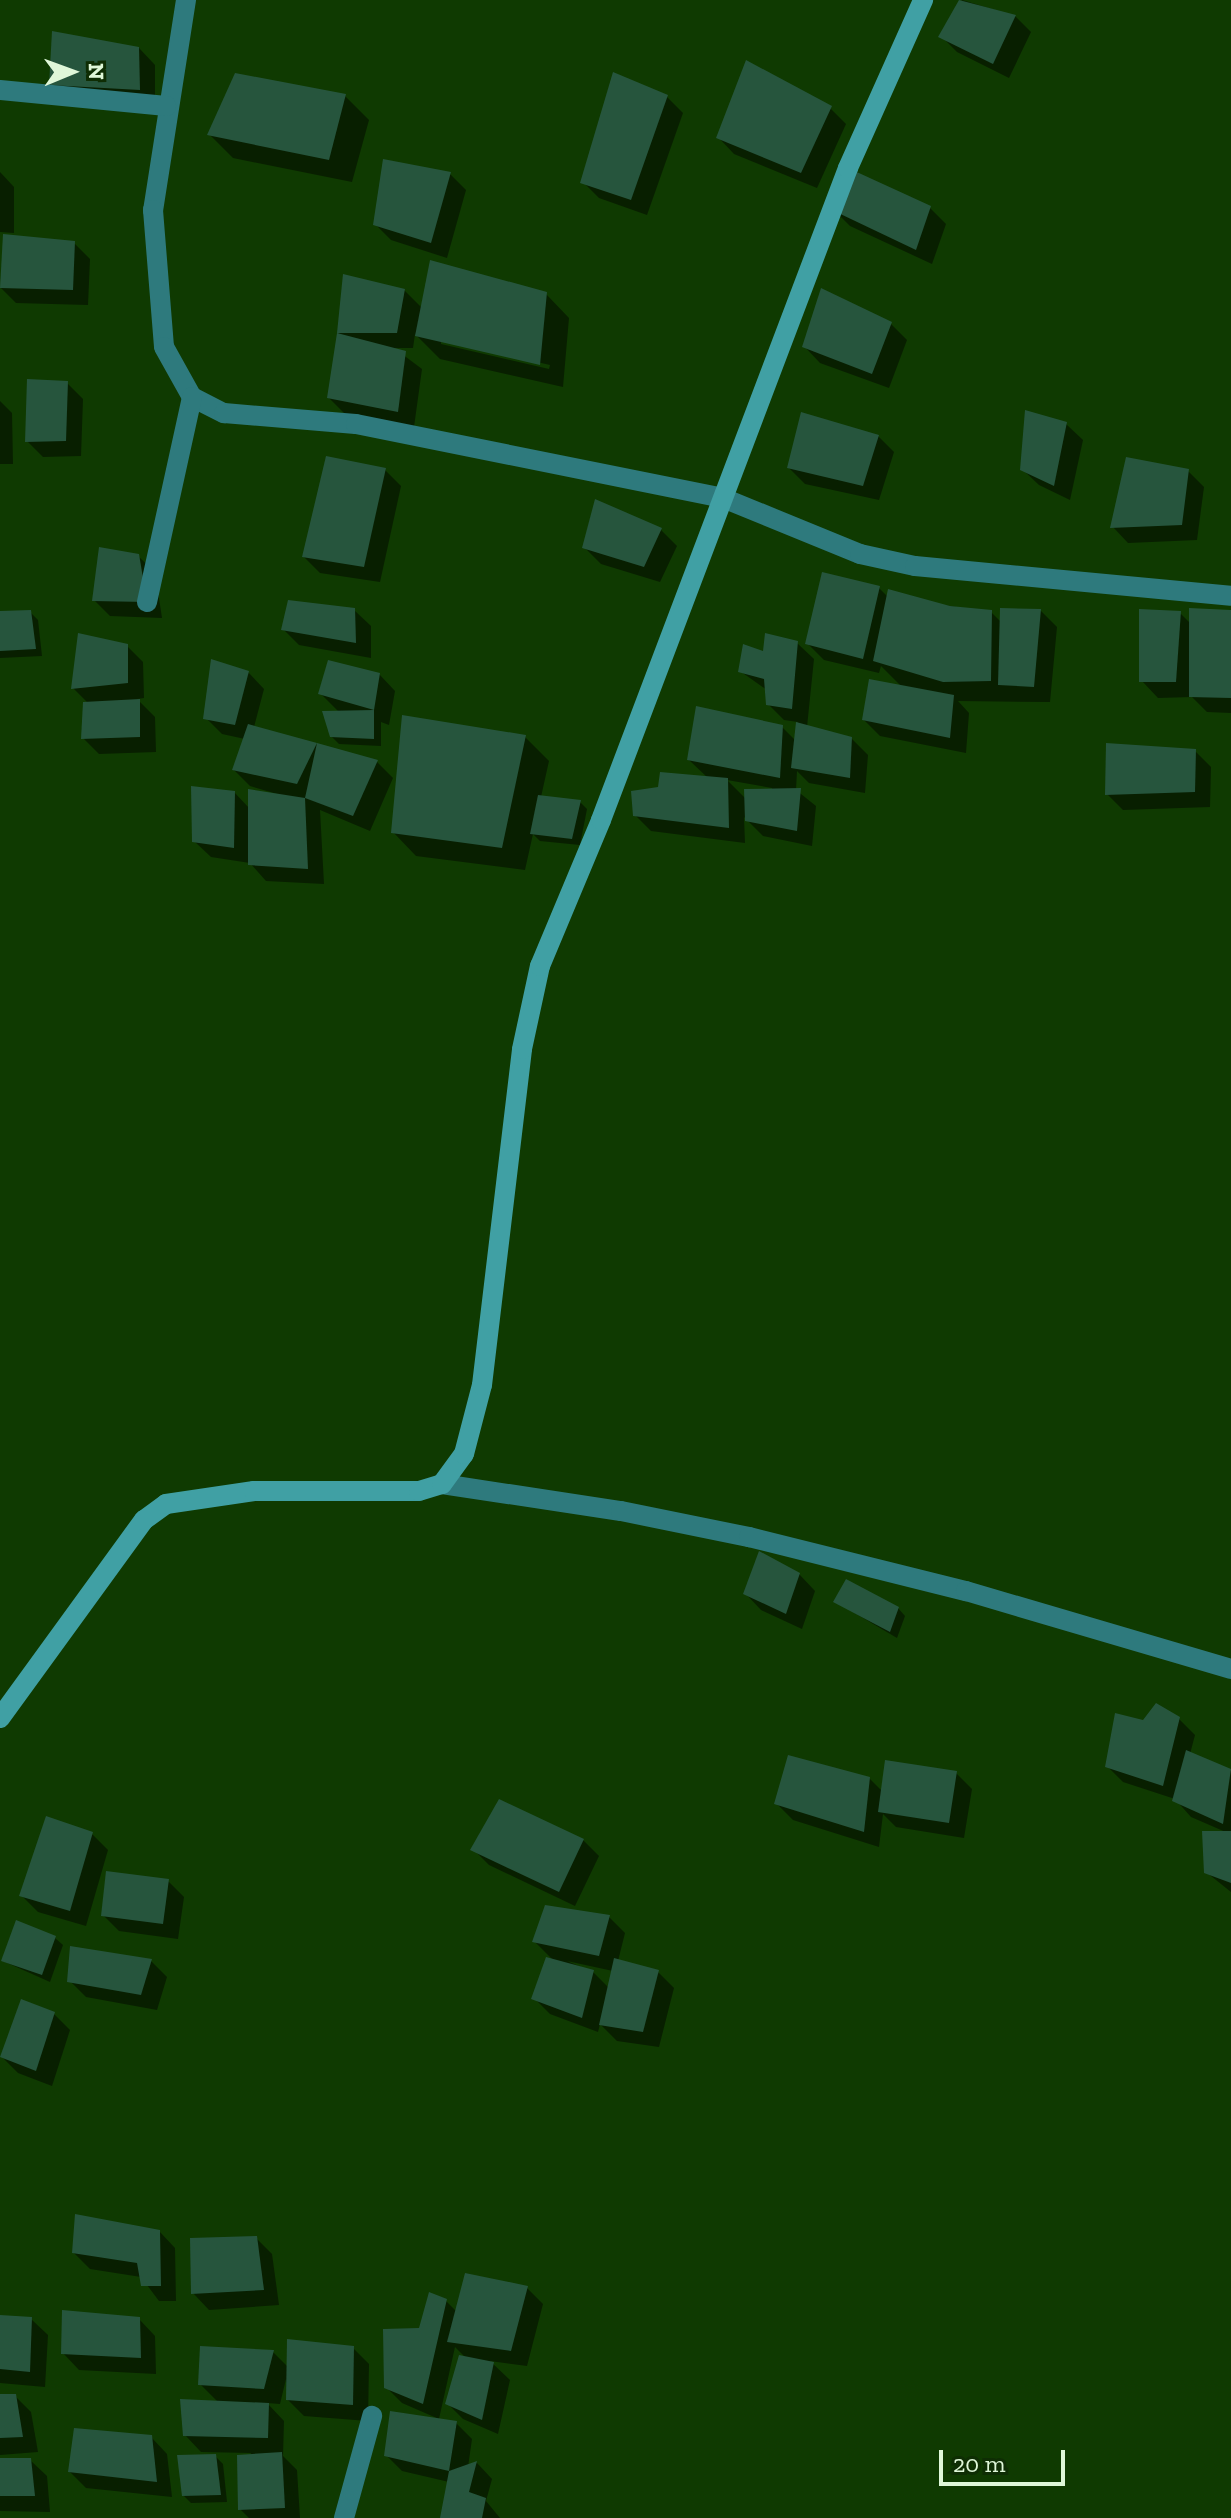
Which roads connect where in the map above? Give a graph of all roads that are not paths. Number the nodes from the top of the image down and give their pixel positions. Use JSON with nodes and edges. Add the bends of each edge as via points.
{"nodes":[{"id":1,"x":186,"y":0,"type":"edge"},
{"id":2,"x":923,"y":0,"type":"edge"},
{"id":3,"x":0,"y":90,"type":"edge"},
{"id":4,"x":166,"y":106,"type":"junction"},
{"id":5,"x":192,"y":397,"type":"junction"},
{"id":6,"x":723,"y":498,"type":"junction"},
{"id":7,"x":1231,"y":596,"type":"edge"},
{"id":8,"x":147,"y":602,"type":"dead end"},
{"id":9,"x":442,"y":1484,"type":"junction"},
{"id":10,"x":1231,"y":1669,"type":"edge"},
{"id":11,"x":0,"y":1718,"type":"edge"},
{"id":12,"x":372,"y":2416,"type":"dead end"},
{"id":13,"x":344,"y":2518,"type":"edge"}],
"edges":[{"from":1,"to":4,"type":"street"},
{"from":2,"to":6,"type":"street","via":[[848,168]]},
{"from":3,"to":4,"type":"street"},
{"from":4,"to":5,"type":"street","via":[[153,210],[157,297],[164,347]]},
{"from":5,"to":6,"type":"street","via":[[224,413],[356,424]]},
{"from":5,"to":8,"type":"street"},
{"from":6,"to":7,"type":"street","via":[[860,554],[915,566]]},
{"from":6,"to":9,"type":"street","via":[[540,966],[522,1049],[482,1385],[464,1454]]},
{"from":9,"to":10,"type":"street","via":[[749,1537],[966,1591]]},
{"from":9,"to":11,"type":"street","via":[[419,1491],[254,1491],[166,1504],[144,1520]]},
{"from":12,"to":13,"type":"street"}]}
